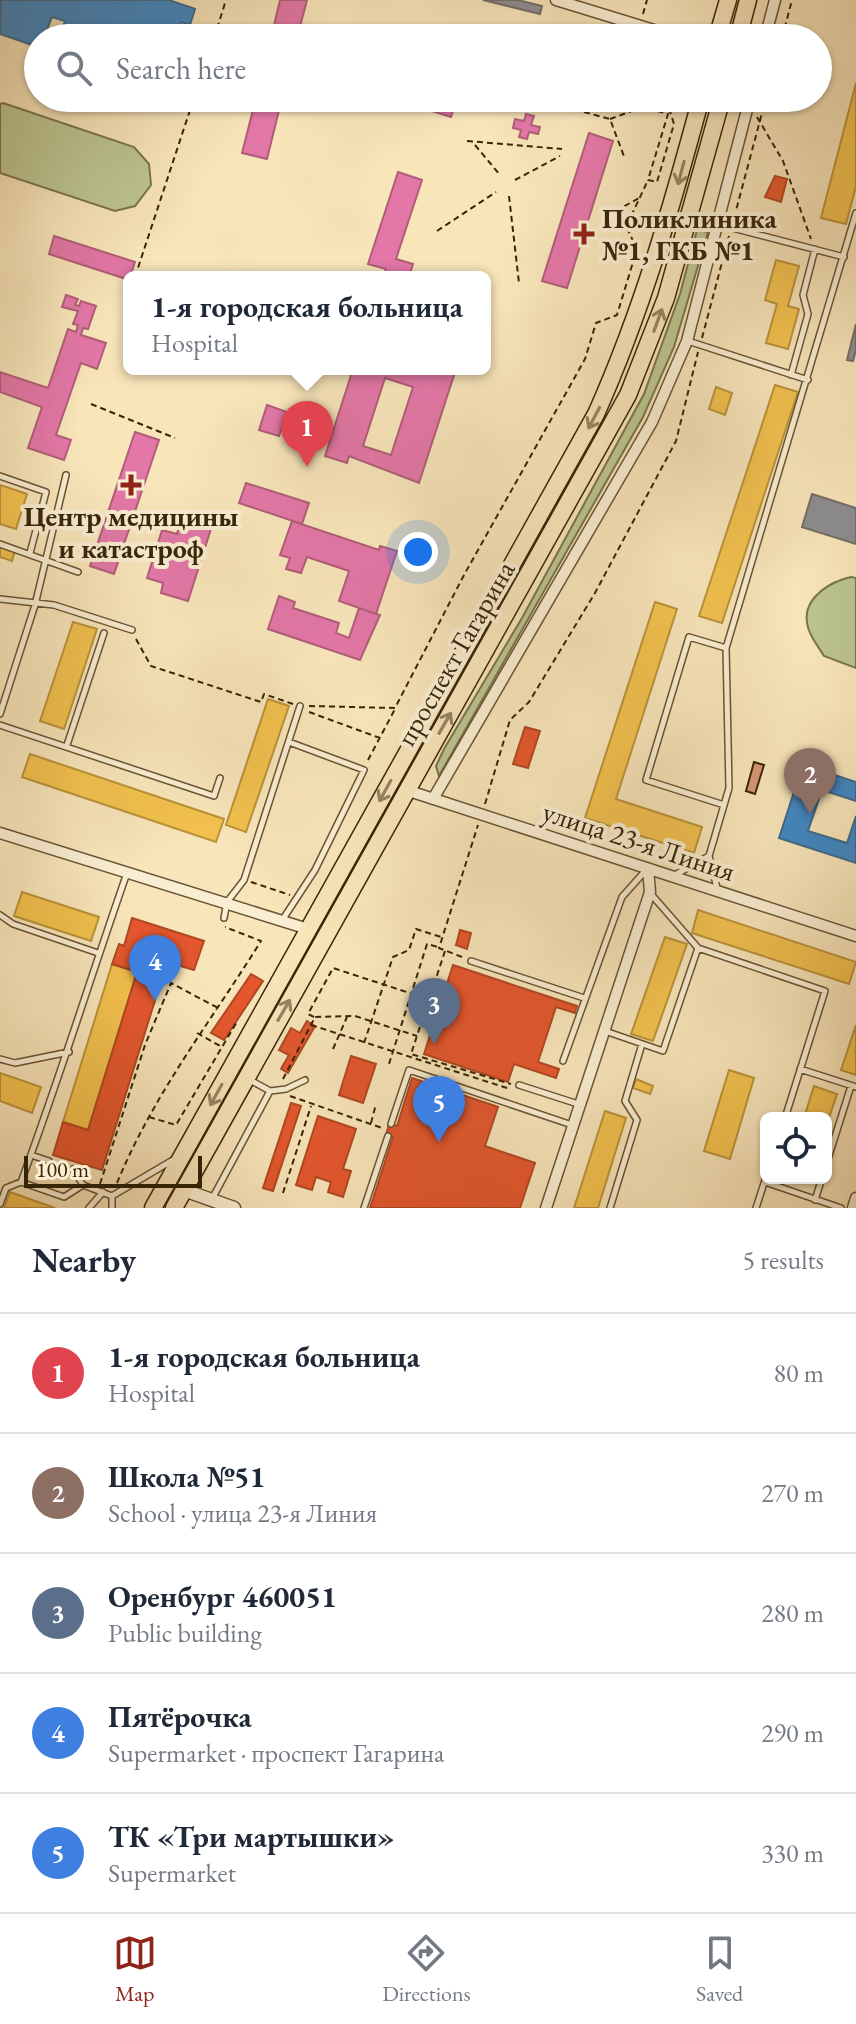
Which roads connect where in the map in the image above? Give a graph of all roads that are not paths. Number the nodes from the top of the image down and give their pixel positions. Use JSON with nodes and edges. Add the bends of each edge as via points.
{"nodes":[{"id":1,"x":556,"y":0,"type":"edge"},
{"id":2,"x":728,"y":0,"type":"edge"},
{"id":3,"x":748,"y":0,"type":"edge"},
{"id":4,"x":775,"y":0,"type":"edge"},
{"id":5,"x":634,"y":24,"type":"edge"},
{"id":6,"x":721,"y":24,"type":"edge"},
{"id":7,"x":742,"y":24,"type":"edge"},
{"id":8,"x":769,"y":24,"type":"edge"},
{"id":9,"x":697,"y":112,"type":"edge"},
{"id":10,"x":718,"y":112,"type":"edge"},
{"id":11,"x":746,"y":112,"type":"edge"},
{"id":12,"x":856,"y":213,"type":"edge"},
{"id":13,"x":717,"y":224,"type":"junction"},
{"id":14,"x":852,"y":240,"type":"edge"},
{"id":15,"x":815,"y":249,"type":"junction"},
{"id":16,"x":844,"y":257,"type":"junction"},
{"id":17,"x":687,"y":341,"type":"junction"},
{"id":18,"x":791,"y":375,"type":"junction"},
{"id":19,"x":808,"y":380,"type":"junction"},
{"id":20,"x":66,"y":475,"type":"dead end"},
{"id":21,"x":0,"y":476,"type":"edge"},
{"id":22,"x":0,"y":544,"type":"edge"},
{"id":23,"x":30,"y":553,"type":"junction"},
{"id":24,"x":45,"y":559,"type":"junction"},
{"id":25,"x":78,"y":572,"type":"dead end"},
{"id":26,"x":0,"y":599,"type":"edge"},
{"id":27,"x":35,"y":605,"type":"junction"},
{"id":28,"x":132,"y":630,"type":"road end"},
{"id":29,"x":104,"y":633,"type":"dead end"},
{"id":30,"x":726,"y":648,"type":"junction"},
{"id":31,"x":300,"y":706,"type":"road end"},
{"id":32,"x":0,"y":714,"type":"edge"},
{"id":33,"x":0,"y":725,"type":"edge"},
{"id":34,"x":289,"y":742,"type":"junction"},
{"id":35,"x":67,"y":745,"type":"junction"},
{"id":36,"x":220,"y":778,"type":"dead end"},
{"id":37,"x":406,"y":790,"type":"junction"},
{"id":38,"x":433,"y":799,"type":"junction"},
{"id":39,"x":724,"y":805,"type":"junction"},
{"id":40,"x":0,"y":833,"type":"edge"},
{"id":41,"x":709,"y":856,"type":"junction"},
{"id":42,"x":648,"y":869,"type":"junction"},
{"id":43,"x":128,"y":870,"type":"junction"},
{"id":44,"x":672,"y":877,"type":"junction"},
{"id":45,"x":650,"y":892,"type":"junction"},
{"id":46,"x":718,"y":893,"type":"junction"},
{"id":47,"x":227,"y":902,"type":"junction"},
{"id":48,"x":0,"y":915,"type":"edge"},
{"id":49,"x":224,"y":918,"type":"dead end"},
{"id":50,"x":283,"y":920,"type":"junction"},
{"id":51,"x":308,"y":929,"type":"junction"},
{"id":52,"x":856,"y":936,"type":"edge"},
{"id":53,"x":325,"y":937,"type":"junction"},
{"id":54,"x":698,"y":948,"type":"junction"},
{"id":55,"x":98,"y":953,"type":"junction"},
{"id":56,"x":471,"y":961,"type":"road end"},
{"id":57,"x":584,"y":998,"type":"junction"},
{"id":58,"x":604,"y":1031,"type":"junction"},
{"id":59,"x":642,"y":1044,"type":"junction"},
{"id":60,"x":70,"y":1051,"type":"junction"},
{"id":61,"x":0,"y":1059,"type":"edge"},
{"id":62,"x":563,"y":1061,"type":"dead end"},
{"id":63,"x":800,"y":1069,"type":"junction"},
{"id":64,"x":246,"y":1078,"type":"junction"},
{"id":65,"x":305,"y":1080,"type":"dead end"},
{"id":66,"x":516,"y":1084,"type":"road end"},
{"id":67,"x":854,"y":1086,"type":"edge"},
{"id":68,"x":270,"y":1091,"type":"junction"},
{"id":69,"x":579,"y":1104,"type":"junction"},
{"id":70,"x":787,"y":1112,"type":"edge"},
{"id":71,"x":573,"y":1125,"type":"junction"},
{"id":72,"x":832,"y":1148,"type":"edge"},
{"id":73,"x":31,"y":1155,"type":"junction"},
{"id":74,"x":182,"y":1155,"type":"junction"},
{"id":75,"x":49,"y":1161,"type":"dead end"},
{"id":76,"x":73,"y":1169,"type":"dead end"},
{"id":77,"x":21,"y":1182,"type":"junction"},
{"id":78,"x":168,"y":1182,"type":"junction"},
{"id":79,"x":764,"y":1184,"type":"edge"},
{"id":80,"x":775,"y":1184,"type":"edge"},
{"id":81,"x":820,"y":1184,"type":"edge"},
{"id":82,"x":83,"y":1185,"type":"junction"},
{"id":83,"x":184,"y":1190,"type":"junction"},
{"id":84,"x":100,"y":1191,"type":"junction"},
{"id":85,"x":112,"y":1196,"type":"junction"},
{"id":86,"x":856,"y":1198,"type":"edge"},
{"id":87,"x":212,"y":1200,"type":"junction"},
{"id":88,"x":815,"y":1200,"type":"junction"},
{"id":89,"x":0,"y":1204,"type":"edge"},
{"id":90,"x":89,"y":1208,"type":"edge"},
{"id":91,"x":112,"y":1208,"type":"edge"},
{"id":92,"x":153,"y":1208,"type":"edge"},
{"id":93,"x":174,"y":1208,"type":"edge"},
{"id":94,"x":234,"y":1208,"type":"edge"},
{"id":95,"x":364,"y":1208,"type":"edge"},
{"id":96,"x":548,"y":1208,"type":"edge"},
{"id":97,"x":610,"y":1208,"type":"edge"},
{"id":98,"x":756,"y":1208,"type":"edge"},
{"id":99,"x":841,"y":1208,"type":"edge"},
{"id":100,"x":853,"y":1208,"type":"edge"}],
"edges":[{"from":1,"to":5,"type":"street"},
{"from":2,"to":6,"type":"main road"},
{"from":3,"to":7,"type":"main road"},
{"from":4,"to":8,"type":"street"},
{"from":9,"to":51,"type":"main road","name":"проспект Гагарина","one_way":true,"via":[[650,281],[596,414]]},
{"from":37,"to":10,"type":"main road","name":"проспект Гагарина","one_way":true,"via":[[628,395],[666,298]]},
{"from":11,"to":13,"type":"street"},
{"from":12,"to":14,"type":"lane"},
{"from":13,"to":15,"type":"lane"},
{"from":13,"to":17,"type":"street"},
{"from":14,"to":16,"type":"lane"},
{"from":15,"to":16,"type":"lane"},
{"from":15,"to":18,"type":"lane","via":[[803,295],[808,314]]},
{"from":16,"to":19,"type":"lane"},
{"from":17,"to":18,"type":"lane"},
{"from":17,"to":38,"type":"street","via":[[652,422]]},
{"from":18,"to":19,"type":"lane"},
{"from":19,"to":30,"type":"lane"},
{"from":20,"to":24,"type":"lane"},
{"from":21,"to":23,"type":"lane","via":[[46,492]]},
{"from":22,"to":23,"type":"lane"},
{"from":23,"to":24,"type":"lane"},
{"from":24,"to":25,"type":"lane"},
{"from":24,"to":27,"type":"lane"},
{"from":26,"to":27,"type":"lane"},
{"from":27,"to":28,"type":"lane","via":[[54,605]]},
{"from":27,"to":32,"type":"lane"},
{"from":29,"to":35,"type":"lane"},
{"from":30,"to":39,"type":"lane","via":[[729,788]]},
{"from":30,"to":39,"type":"lane","via":[[689,637],[646,780]]},
{"from":31,"to":34,"type":"lane"},
{"from":33,"to":35,"type":"lane"},
{"from":34,"to":47,"type":"lane","via":[[244,880]]},
{"from":34,"to":50,"type":"lane","via":[[364,770],[315,870]]},
{"from":35,"to":36,"type":"lane","via":[[214,796]]},
{"from":37,"to":38,"type":"street","name":"улица 23-я Линия"},
{"from":37,"to":53,"type":"main road","name":"проспект Гагарина"},
{"from":38,"to":42,"type":"street","name":"улица 23-я Линия"},
{"from":39,"to":41,"type":"lane"},
{"from":40,"to":43,"type":"street"},
{"from":41,"to":44,"type":"lane"},
{"from":41,"to":46,"type":"lane"},
{"from":42,"to":44,"type":"street","name":"улица 23-я Линия"},
{"from":42,"to":45,"type":"street"},
{"from":42,"to":57,"type":"lane","via":[[622,897]]},
{"from":43,"to":47,"type":"street"},
{"from":43,"to":55,"type":"lane"},
{"from":44,"to":46,"type":"street","name":"улица 23-я Линия"},
{"from":45,"to":54,"type":"lane"},
{"from":45,"to":58,"type":"street"},
{"from":46,"to":52,"type":"street","name":"улица 23-я Линия"},
{"from":47,"to":49,"type":"lane"},
{"from":47,"to":50,"type":"street"},
{"from":48,"to":55,"type":"lane"},
{"from":50,"to":51,"type":"street"},
{"from":51,"to":53,"type":"main road"},
{"from":51,"to":74,"type":"main road","name":"проспект Гагарина","one_way":true},
{"from":64,"to":53,"type":"main road","name":"проспект Гагарина","one_way":true},
{"from":54,"to":59,"type":"lane","via":[[663,1051]]},
{"from":54,"to":63,"type":"lane","via":[[825,991]]},
{"from":55,"to":60,"type":"lane"},
{"from":56,"to":57,"type":"lane"},
{"from":57,"to":62,"type":"lane"},
{"from":58,"to":59,"type":"lane"},
{"from":58,"to":69,"type":"street"},
{"from":59,"to":97,"type":"lane","via":[[625,1101],[637,1120]]},
{"from":60,"to":61,"type":"lane","via":[[15,1063]]},
{"from":60,"to":73,"type":"lane"},
{"from":63,"to":67,"type":"lane"},
{"from":63,"to":70,"type":"lane"},
{"from":64,"to":68,"type":"lane"},
{"from":64,"to":83,"type":"main road","name":"проспект Гагарина"},
{"from":65,"to":68,"type":"lane"},
{"from":66,"to":69,"type":"lane"},
{"from":67,"to":72,"type":"lane"},
{"from":68,"to":87,"type":"lane"},
{"from":69,"to":71,"type":"street"},
{"from":71,"to":95,"type":"lane","via":[[409,1070]]},
{"from":71,"to":96,"type":"street"},
{"from":73,"to":75,"type":"lane"},
{"from":73,"to":77,"type":"lane"},
{"from":74,"to":78,"type":"main road","name":"проспект Гагарина"},
{"from":74,"to":85,"type":"lane"},
{"from":76,"to":82,"type":"lane"},
{"from":77,"to":82,"type":"lane","via":[[64,1197]]},
{"from":77,"to":89,"type":"lane","via":[[6,1188]]},
{"from":78,"to":83,"type":"main road"},
{"from":78,"to":92,"type":"main road","name":"проспект Гагарина"},
{"from":79,"to":98,"type":"lane"},
{"from":80,"to":88,"type":"lane"},
{"from":81,"to":88,"type":"lane"},
{"from":82,"to":84,"type":"lane"},
{"from":83,"to":87,"type":"street"},
{"from":83,"to":93,"type":"main road","name":"проспект Гагарина"},
{"from":84,"to":85,"type":"lane"},
{"from":84,"to":90,"type":"lane"},
{"from":85,"to":91,"type":"lane"},
{"from":86,"to":100,"type":"street"},
{"from":87,"to":94,"type":"street"},
{"from":88,"to":99,"type":"lane"}]}
